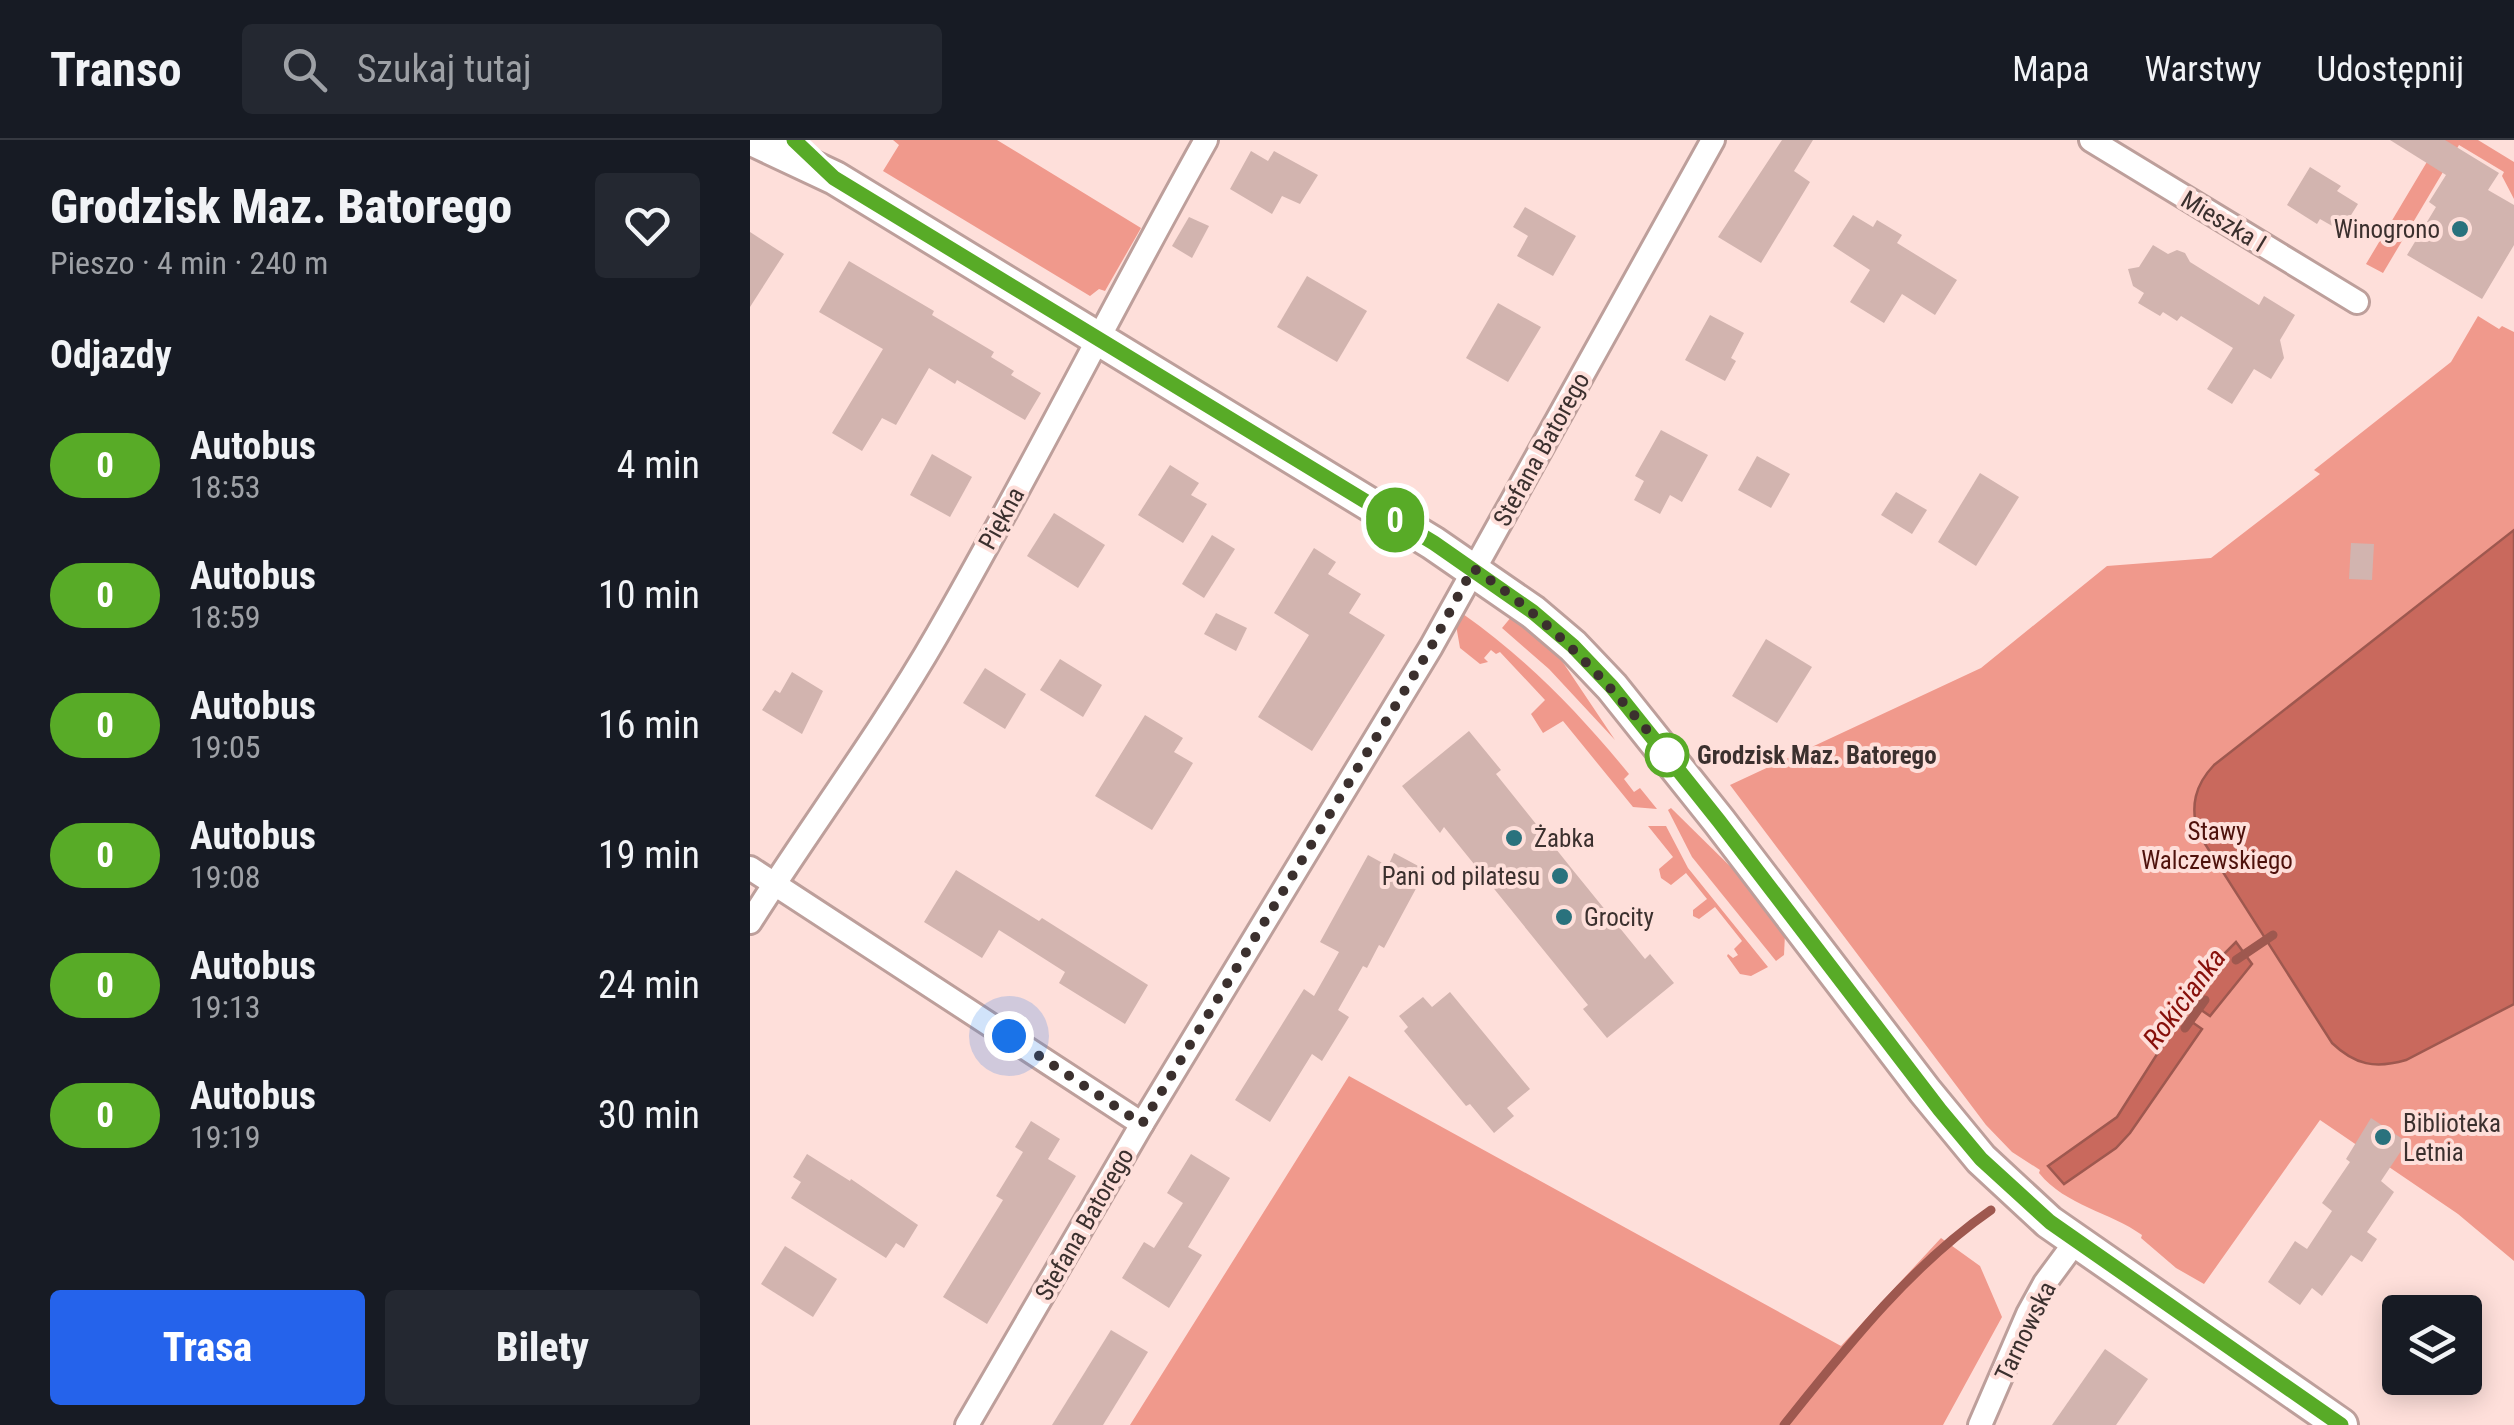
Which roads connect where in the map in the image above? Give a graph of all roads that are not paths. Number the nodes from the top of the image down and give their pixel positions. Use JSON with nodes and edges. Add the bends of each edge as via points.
{"nodes":[{"id":1,"x":754,"y":140,"type":"edge"},
{"id":2,"x":794,"y":140,"type":"edge"},
{"id":3,"x":1206,"y":140,"type":"edge"},
{"id":4,"x":1713,"y":140,"type":"edge"},
{"id":5,"x":2091,"y":140,"type":"edge"},
{"id":6,"x":834,"y":178,"type":"junction"},
{"id":7,"x":2357,"y":302,"type":"dead end"},
{"id":8,"x":1098,"y":338,"type":"junction"},
{"id":9,"x":1473,"y":568,"type":"junction"},
{"id":10,"x":750,"y":868,"type":"edge"},
{"id":11,"x":774,"y":883,"type":"junction"},
{"id":12,"x":750,"y":922,"type":"edge"},
{"id":13,"x":1142,"y":1124,"type":"junction"},
{"id":14,"x":2076,"y":1240,"type":"junction"},
{"id":15,"x":967,"y":1425,"type":"edge"},
{"id":16,"x":1980,"y":1425,"type":"edge"},
{"id":17,"x":2340,"y":1425,"type":"edge"}],
"edges":[{"from":1,"to":6,"type":"street"},
{"from":2,"to":6,"type":"street"},
{"from":3,"to":8,"type":"street","name":"Piękna"},
{"from":4,"to":9,"type":"street","name":"Stefana Batorego"},
{"from":5,"to":7,"type":"street","name":"Mieszka I"},
{"from":6,"to":8,"type":"street"},
{"from":8,"to":9,"type":"street"},
{"from":8,"to":11,"type":"street","name":"Piękna","via":[[938,634]]},
{"from":9,"to":13,"type":"street","name":"Stefana Batorego"},
{"from":9,"to":14,"type":"street","via":[[1546,623],[1612,687],[1981,1159]]},
{"from":10,"to":11,"type":"street"},
{"from":11,"to":12,"type":"street","name":"Piękna"},
{"from":11,"to":13,"type":"street"},
{"from":13,"to":15,"type":"street","name":"Stefana Batorego"},
{"from":14,"to":16,"type":"street","name":"Tarnowska","via":[[2028,1314]]},
{"from":14,"to":17,"type":"street"}]}
